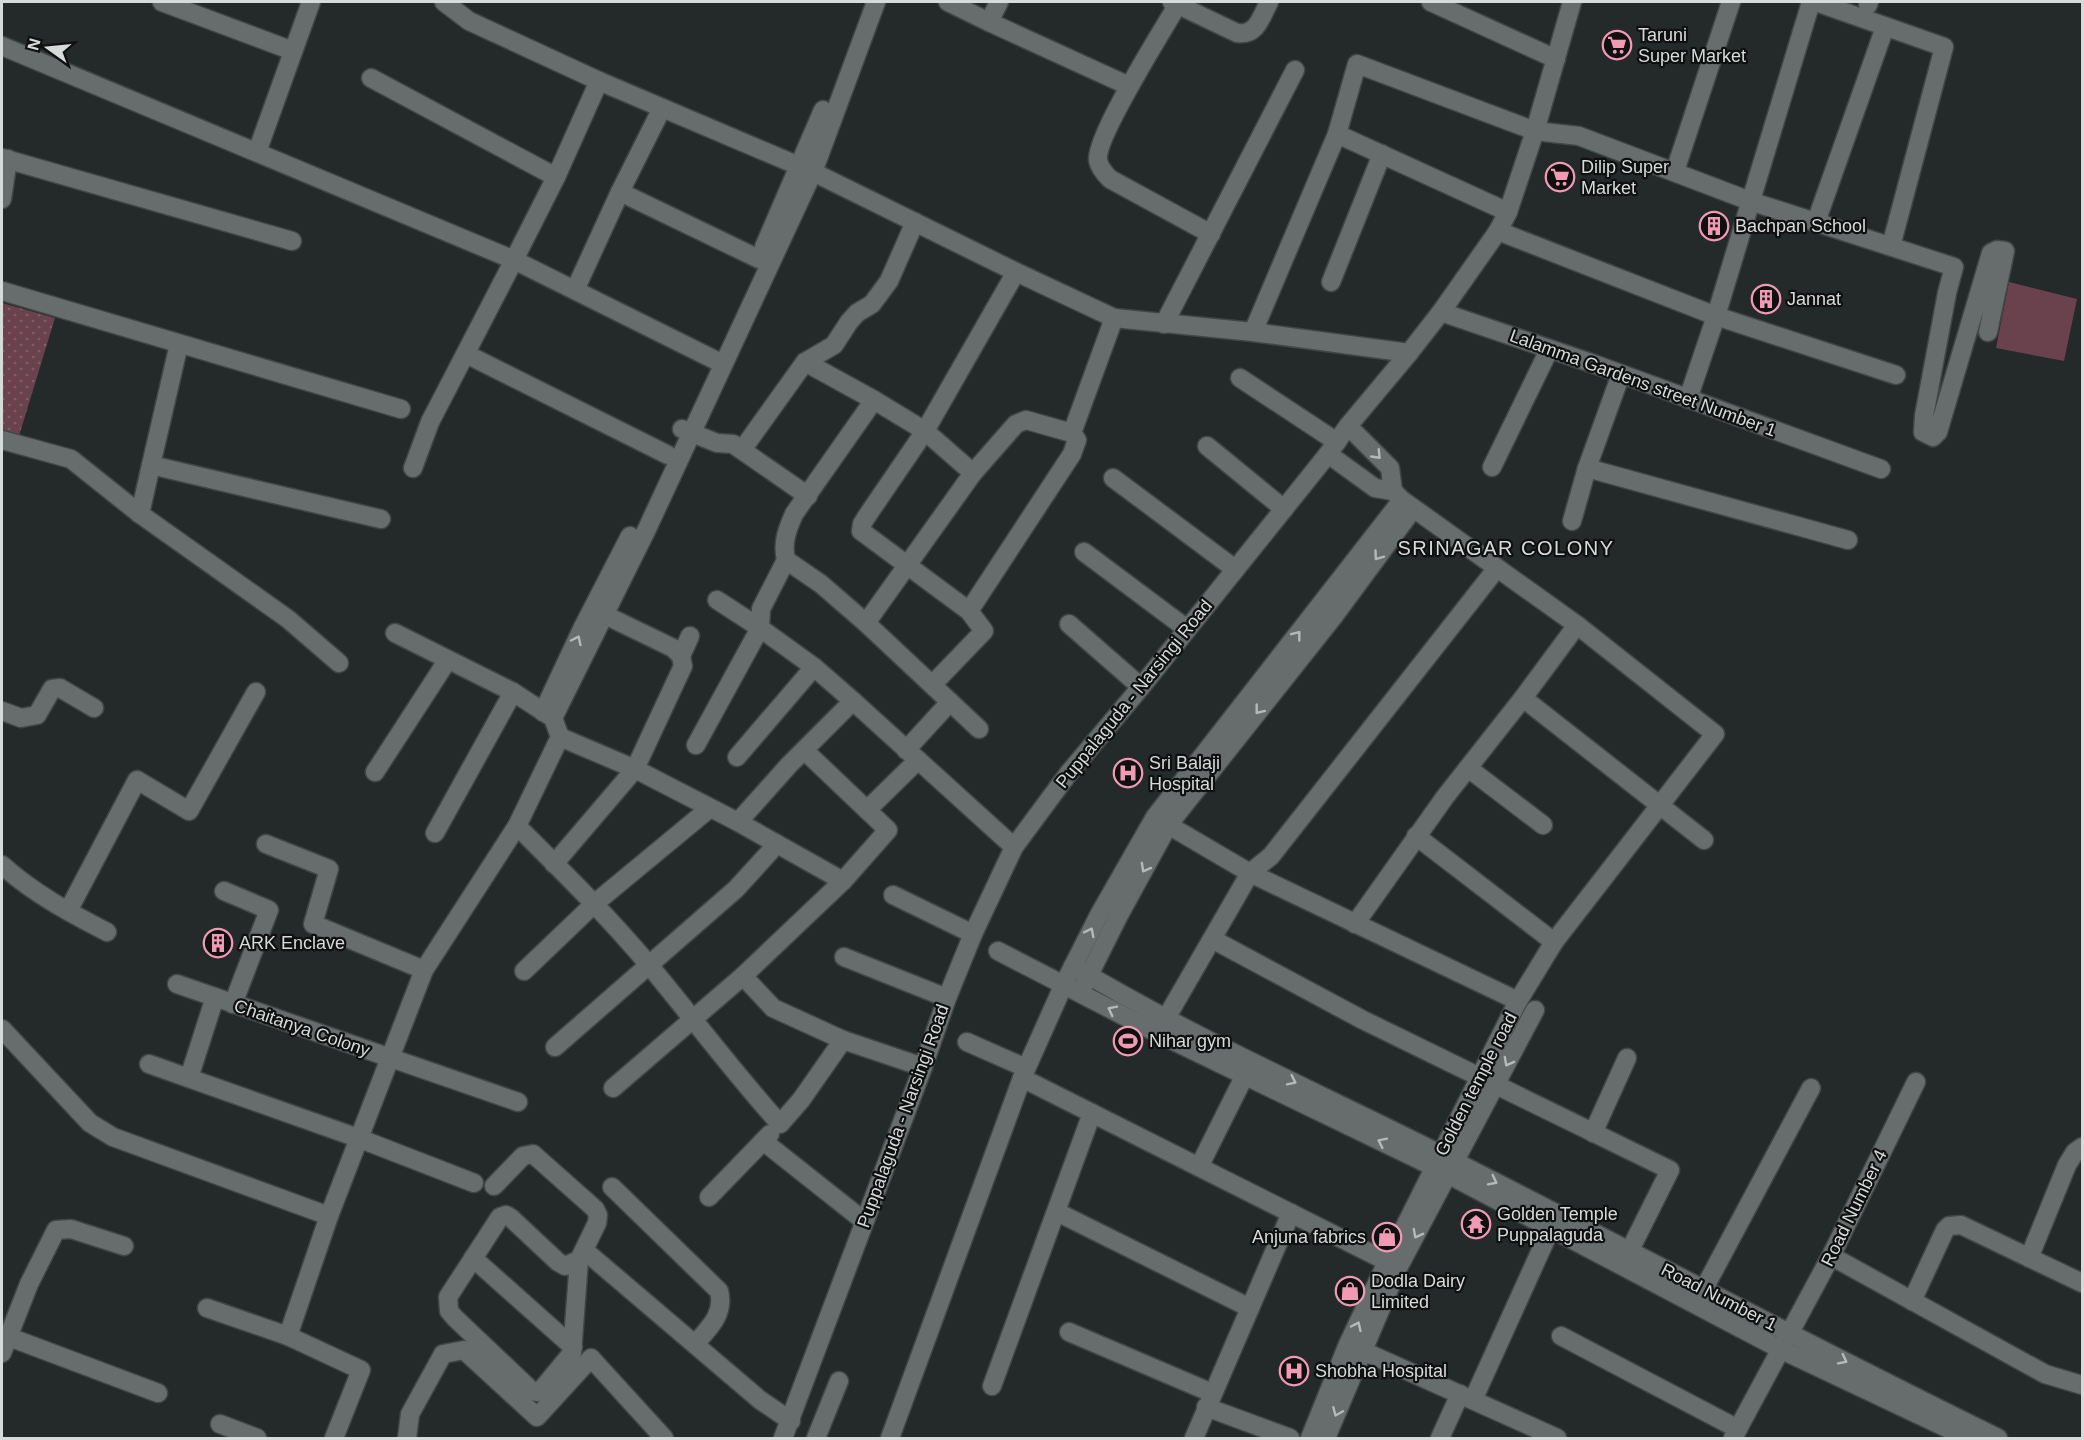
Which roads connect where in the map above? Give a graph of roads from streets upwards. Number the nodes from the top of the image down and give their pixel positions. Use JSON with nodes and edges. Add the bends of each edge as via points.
{"nodes":[{"id":1,"x":162,"y":2,"type":"edge"},
{"id":2,"x":311,"y":2,"type":"edge"},
{"id":3,"x":444,"y":2,"type":"edge"},
{"id":4,"x":865,"y":2,"type":"edge"},
{"id":5,"x":876,"y":2,"type":"edge"},
{"id":6,"x":948,"y":2,"type":"edge"},
{"id":7,"x":999,"y":2,"type":"edge"},
{"id":8,"x":1269,"y":2,"type":"edge"},
{"id":9,"x":1431,"y":2,"type":"edge"},
{"id":10,"x":1572,"y":2,"type":"edge"},
{"id":11,"x":1731,"y":2,"type":"edge"},
{"id":12,"x":1811,"y":2,"type":"edge"},
{"id":13,"x":1816,"y":2,"type":"edge"},
{"id":14,"x":1175,"y":3,"type":"edge"},
{"id":15,"x":989,"y":22,"type":"junction"},
{"id":16,"x":1885,"y":27,"type":"junction"},
{"id":17,"x":2,"y":46,"type":"edge"},
{"id":18,"x":293,"y":51,"type":"junction"},
{"id":19,"x":1556,"y":59,"type":"junction"},
{"id":20,"x":1295,"y":70,"type":"dead end"},
{"id":21,"x":372,"y":78,"type":"dead end"},
{"id":22,"x":599,"y":81,"type":"junction"},
{"id":23,"x":1129,"y":86,"type":"junction"},
{"id":24,"x":662,"y":108,"type":"junction"},
{"id":25,"x":1535,"y":131,"type":"junction"},
{"id":26,"x":1337,"y":134,"type":"junction"},
{"id":27,"x":257,"y":152,"type":"junction"},
{"id":28,"x":1382,"y":154,"type":"junction"},
{"id":29,"x":5,"y":159,"type":"edge"},
{"id":30,"x":806,"y":169,"type":"junction"},
{"id":31,"x":1675,"y":171,"type":"junction"},
{"id":32,"x":556,"y":177,"type":"junction"},
{"id":33,"x":620,"y":192,"type":"junction"},
{"id":34,"x":2,"y":199,"type":"edge"},
{"id":35,"x":1750,"y":201,"type":"junction"},
{"id":36,"x":1508,"y":212,"type":"junction"},
{"id":37,"x":915,"y":222,"type":"junction"},
{"id":38,"x":1816,"y":222,"type":"junction"},
{"id":39,"x":1498,"y":231,"type":"junction"},
{"id":40,"x":1211,"y":234,"type":"junction"},
{"id":41,"x":292,"y":241,"type":"dead end"},
{"id":42,"x":1891,"y":246,"type":"junction"},
{"id":43,"x":759,"y":259,"type":"junction"},
{"id":44,"x":514,"y":260,"type":"junction"},
{"id":45,"x":1016,"y":272,"type":"junction"},
{"id":46,"x":1331,"y":282,"type":"dead end"},
{"id":47,"x":575,"y":290,"type":"junction"},
{"id":48,"x":2,"y":291,"type":"edge"},
{"id":49,"x":1441,"y":312,"type":"junction"},
{"id":50,"x":1716,"y":316,"type":"junction"},
{"id":51,"x":1114,"y":318,"type":"junction"},
{"id":52,"x":1164,"y":324,"type":"junction"},
{"id":53,"x":1253,"y":332,"type":"junction"},
{"id":54,"x":1988,"y":332,"type":"dead end"},
{"id":55,"x":179,"y":344,"type":"junction"},
{"id":56,"x":1549,"y":350,"type":"junction"},
{"id":57,"x":466,"y":354,"type":"junction"},
{"id":58,"x":1409,"y":354,"type":"junction"},
{"id":59,"x":717,"y":361,"type":"junction"},
{"id":60,"x":805,"y":362,"type":"junction"},
{"id":61,"x":1621,"y":374,"type":"junction"},
{"id":62,"x":1896,"y":375,"type":"dead end"},
{"id":63,"x":1240,"y":378,"type":"dead end"},
{"id":64,"x":1688,"y":399,"type":"junction"},
{"id":65,"x":874,"y":400,"type":"junction"},
{"id":66,"x":401,"y":409,"type":"dead end"},
{"id":67,"x":1348,"y":426,"type":"junction"},
{"id":68,"x":685,"y":431,"type":"junction"},
{"id":69,"x":925,"y":431,"type":"junction"},
{"id":70,"x":1072,"y":433,"type":"junction"},
{"id":71,"x":2,"y":440,"type":"edge"},
{"id":72,"x":1207,"y":446,"type":"dead end"},
{"id":73,"x":1333,"y":448,"type":"junction"},
{"id":74,"x":742,"y":450,"type":"junction"},
{"id":75,"x":668,"y":455,"type":"junction"},
{"id":76,"x":151,"y":465,"type":"junction"},
{"id":77,"x":1492,"y":467,"type":"dead end"},
{"id":78,"x":412,"y":468,"type":"dead end"},
{"id":79,"x":1587,"y":468,"type":"junction"},
{"id":80,"x":1881,"y":469,"type":"dead end"},
{"id":81,"x":973,"y":473,"type":"junction"},
{"id":82,"x":1113,"y":478,"type":"dead end"},
{"id":83,"x":808,"y":496,"type":"junction"},
{"id":84,"x":1403,"y":500,"type":"junction"},
{"id":85,"x":1284,"y":509,"type":"junction"},
{"id":86,"x":140,"y":514,"type":"junction"},
{"id":87,"x":381,"y":519,"type":"dead end"},
{"id":88,"x":1572,"y":521,"type":"dead end"},
{"id":89,"x":1848,"y":540,"type":"dead end"},
{"id":90,"x":1084,"y":552,"type":"dead end"},
{"id":91,"x":786,"y":560,"type":"junction"},
{"id":92,"x":908,"y":567,"type":"junction"},
{"id":93,"x":1497,"y":568,"type":"junction"},
{"id":94,"x":1235,"y":569,"type":"junction"},
{"id":95,"x":717,"y":600,"type":"dead end"},
{"id":96,"x":969,"y":611,"type":"junction"},
{"id":97,"x":605,"y":615,"type":"junction"},
{"id":98,"x":866,"y":623,"type":"junction"},
{"id":99,"x":1069,"y":624,"type":"dead end"},
{"id":100,"x":1577,"y":625,"type":"junction"},
{"id":101,"x":760,"y":628,"type":"junction"},
{"id":102,"x":1187,"y":629,"type":"junction"},
{"id":103,"x":395,"y":633,"type":"dead end"},
{"id":104,"x":690,"y":636,"type":"dead end"},
{"id":105,"x":681,"y":656,"type":"junction"},
{"id":106,"x":447,"y":661,"type":"junction"},
{"id":107,"x":339,"y":663,"type":"dead end"},
{"id":108,"x":814,"y":667,"type":"junction"},
{"id":109,"x":933,"y":684,"type":"junction"},
{"id":110,"x":1141,"y":687,"type":"junction"},
{"id":111,"x":256,"y":692,"type":"dead end"},
{"id":112,"x":513,"y":692,"type":"junction"},
{"id":113,"x":1523,"y":698,"type":"junction"},
{"id":114,"x":853,"y":701,"type":"junction"},
{"id":115,"x":950,"y":702,"type":"junction"},
{"id":116,"x":94,"y":708,"type":"dead end"},
{"id":117,"x":2,"y":711,"type":"edge"},
{"id":118,"x":548,"y":715,"type":"junction"},
{"id":119,"x":979,"y":729,"type":"dead end"},
{"id":120,"x":560,"y":737,"type":"junction"},
{"id":121,"x":696,"y":745,"type":"dead end"},
{"id":122,"x":805,"y":751,"type":"junction"},
{"id":123,"x":912,"y":755,"type":"junction"},
{"id":124,"x":737,"y":757,"type":"dead end"},
{"id":125,"x":1468,"y":768,"type":"junction"},
{"id":126,"x":635,"y":769,"type":"junction"},
{"id":127,"x":375,"y":772,"type":"dead end"},
{"id":128,"x":1660,"y":805,"type":"junction"},
{"id":129,"x":710,"y":808,"type":"junction"},
{"id":130,"x":867,"y":810,"type":"junction"},
{"id":131,"x":1162,"y":820,"type":"junction"},
{"id":132,"x":738,"y":822,"type":"junction"},
{"id":133,"x":1543,"y":825,"type":"dead end"},
{"id":134,"x":517,"y":826,"type":"junction"},
{"id":135,"x":435,"y":833,"type":"dead end"},
{"id":136,"x":1416,"y":837,"type":"junction"},
{"id":137,"x":1704,"y":840,"type":"dead end"},
{"id":138,"x":266,"y":844,"type":"dead end"},
{"id":139,"x":777,"y":844,"type":"junction"},
{"id":140,"x":1014,"y":847,"type":"junction"},
{"id":141,"x":554,"y":864,"type":"junction"},
{"id":142,"x":2,"y":865,"type":"edge"},
{"id":143,"x":1250,"y":873,"type":"junction"},
{"id":144,"x":843,"y":881,"type":"junction"},
{"id":145,"x":224,"y":891,"type":"dead end"},
{"id":146,"x":893,"y":895,"type":"dead end"},
{"id":147,"x":594,"y":904,"type":"junction"},
{"id":148,"x":68,"y":911,"type":"junction"},
{"id":149,"x":1355,"y":924,"type":"junction"},
{"id":150,"x":107,"y":932,"type":"dead end"},
{"id":151,"x":972,"y":934,"type":"junction"},
{"id":152,"x":1212,"y":939,"type":"junction"},
{"id":153,"x":1554,"y":942,"type":"junction"},
{"id":154,"x":998,"y":951,"type":"dead end"},
{"id":155,"x":844,"y":957,"type":"dead end"},
{"id":156,"x":649,"y":965,"type":"junction"},
{"id":157,"x":1072,"y":966,"type":"junction"},
{"id":158,"x":424,"y":969,"type":"junction"},
{"id":159,"x":524,"y":971,"type":"dead end"},
{"id":160,"x":743,"y":976,"type":"junction"},
{"id":161,"x":1089,"y":976,"type":"junction"},
{"id":162,"x":177,"y":984,"type":"dead end"},
{"id":163,"x":1064,"y":984,"type":"junction"},
{"id":164,"x":1081,"y":994,"type":"junction"},
{"id":165,"x":215,"y":997,"type":"junction"},
{"id":166,"x":947,"y":998,"type":"junction"},
{"id":167,"x":1518,"y":1001,"type":"junction"},
{"id":168,"x":233,"y":1004,"type":"junction"},
{"id":169,"x":1535,"y":1010,"type":"dead end"},
{"id":170,"x":692,"y":1020,"type":"junction"},
{"id":171,"x":1162,"y":1026,"type":"junction"},
{"id":172,"x":2,"y":1029,"type":"edge"},
{"id":173,"x":843,"y":1040,"type":"junction"},
{"id":174,"x":967,"y":1042,"type":"dead end"},
{"id":175,"x":555,"y":1047,"type":"dead end"},
{"id":176,"x":388,"y":1058,"type":"junction"},
{"id":177,"x":1627,"y":1058,"type":"dead end"},
{"id":178,"x":149,"y":1064,"type":"dead end"},
{"id":179,"x":923,"y":1067,"type":"junction"},
{"id":180,"x":1248,"y":1068,"type":"junction"},
{"id":181,"x":1024,"y":1073,"type":"junction"},
{"id":182,"x":1479,"y":1076,"type":"junction"},
{"id":183,"x":189,"y":1078,"type":"junction"},
{"id":184,"x":1916,"y":1082,"type":"dead end"},
{"id":185,"x":1496,"y":1085,"type":"junction"},
{"id":186,"x":613,"y":1088,"type":"dead end"},
{"id":187,"x":1811,"y":1088,"type":"dead end"},
{"id":188,"x":518,"y":1102,"type":"dead end"},
{"id":189,"x":1092,"y":1113,"type":"junction"},
{"id":190,"x":780,"y":1124,"type":"junction"},
{"id":191,"x":1593,"y":1133,"type":"junction"},
{"id":192,"x":358,"y":1138,"type":"junction"},
{"id":193,"x":763,"y":1141,"type":"junction"},
{"id":194,"x":2082,"y":1147,"type":"edge"},
{"id":195,"x":1445,"y":1165,"type":"junction"},
{"id":196,"x":1199,"y":1167,"type":"junction"},
{"id":197,"x":474,"y":1183,"type":"dead end"},
{"id":198,"x":494,"y":1186,"type":"dead end"},
{"id":199,"x":612,"y":1187,"type":"dead end"},
{"id":200,"x":709,"y":1197,"type":"dead end"},
{"id":201,"x":1057,"y":1212,"type":"junction"},
{"id":202,"x":1291,"y":1214,"type":"junction"},
{"id":203,"x":329,"y":1216,"type":"junction"},
{"id":204,"x":864,"y":1221,"type":"junction"},
{"id":205,"x":1551,"y":1228,"type":"junction"},
{"id":206,"x":124,"y":1246,"type":"dead end"},
{"id":207,"x":581,"y":1255,"type":"junction"},
{"id":208,"x":1831,"y":1256,"type":"junction"},
{"id":209,"x":473,"y":1258,"type":"junction"},
{"id":210,"x":1626,"y":1258,"type":"junction"},
{"id":211,"x":2029,"y":1258,"type":"junction"},
{"id":212,"x":1393,"y":1265,"type":"junction"},
{"id":213,"x":2082,"y":1283,"type":"edge"},
{"id":214,"x":1700,"y":1298,"type":"junction"},
{"id":215,"x":1912,"y":1301,"type":"junction"},
{"id":216,"x":207,"y":1308,"type":"dead end"},
{"id":217,"x":1250,"y":1308,"type":"junction"},
{"id":218,"x":1069,"y":1332,"type":"dead end"},
{"id":219,"x":1791,"y":1333,"type":"junction"},
{"id":220,"x":288,"y":1336,"type":"junction"},
{"id":221,"x":1561,"y":1336,"type":"dead end"},
{"id":222,"x":695,"y":1344,"type":"junction"},
{"id":223,"x":5,"y":1345,"type":"edge"},
{"id":224,"x":573,"y":1347,"type":"junction"},
{"id":225,"x":1782,"y":1350,"type":"junction"},
{"id":226,"x":1363,"y":1351,"type":"junction"},
{"id":227,"x":839,"y":1381,"type":"dead end"},
{"id":228,"x":2082,"y":1385,"type":"edge"},
{"id":229,"x":992,"y":1386,"type":"dead end"},
{"id":230,"x":158,"y":1393,"type":"dead end"},
{"id":231,"x":1467,"y":1397,"type":"junction"},
{"id":232,"x":1209,"y":1400,"type":"junction"},
{"id":233,"x":790,"y":1421,"type":"junction"},
{"id":234,"x":220,"y":1424,"type":"dead end"},
{"id":235,"x":1736,"y":1434,"type":"edge"},
{"id":236,"x":1196,"y":1435,"type":"edge"},
{"id":237,"x":895,"y":1437,"type":"edge"},
{"id":238,"x":257,"y":1438,"type":"edge"},
{"id":239,"x":333,"y":1438,"type":"edge"},
{"id":240,"x":407,"y":1438,"type":"edge"},
{"id":241,"x":664,"y":1438,"type":"edge"},
{"id":242,"x":783,"y":1438,"type":"edge"},
{"id":243,"x":816,"y":1438,"type":"edge"},
{"id":244,"x":1290,"y":1438,"type":"edge"},
{"id":245,"x":1310,"y":1438,"type":"edge"},
{"id":246,"x":1326,"y":1438,"type":"edge"},
{"id":247,"x":1440,"y":1438,"type":"edge"},
{"id":248,"x":1557,"y":1438,"type":"edge"},
{"id":249,"x":1968,"y":1438,"type":"edge"},
{"id":250,"x":1998,"y":1438,"type":"edge"}],
"edges":[{"from":1,"to":18,"type":"street"},
{"from":2,"to":18,"type":"street"},
{"from":3,"to":22,"type":"street","via":[[469,21]]},
{"from":4,"to":30,"type":"street"},
{"from":5,"to":30,"type":"street"},
{"from":6,"to":15,"type":"street"},
{"from":7,"to":15,"type":"street"},
{"from":8,"to":14,"type":"street","via":[[1251,33],[1243,34]]},
{"from":9,"to":19,"type":"street"},
{"from":10,"to":19,"type":"street","name":"Puppalaguda - Narsingi Road"},
{"from":11,"to":31,"type":"street"},
{"from":12,"to":35,"type":"street"},
{"from":13,"to":16,"type":"street"},
{"from":14,"to":23,"type":"street"},
{"from":15,"to":23,"type":"street"},
{"from":16,"to":38,"type":"street"},
{"from":16,"to":42,"type":"street","via":[[1944,47]]},
{"from":17,"to":27,"type":"street"},
{"from":18,"to":27,"type":"street"},
{"from":19,"to":25,"type":"street","name":"Puppalaguda - Narsingi Road"},
{"from":20,"to":40,"type":"street"},
{"from":21,"to":32,"type":"street"},
{"from":22,"to":24,"type":"street"},
{"from":22,"to":32,"type":"street"},
{"from":23,"to":40,"type":"street","via":[[1099,147],[1102,171]]},
{"from":24,"to":30,"type":"street"},
{"from":24,"to":33,"type":"street"},
{"from":25,"to":26,"type":"street","via":[[1357,64]]},
{"from":25,"to":31,"type":"street","via":[[1579,136]]},
{"from":25,"to":36,"type":"street","name":"Puppalaguda - Narsingi Road"},
{"from":26,"to":28,"type":"street"},
{"from":26,"to":53,"type":"street"},
{"from":27,"to":44,"type":"street"},
{"from":28,"to":36,"type":"street"},
{"from":28,"to":46,"type":"street"},
{"from":29,"to":34,"type":"street"},
{"from":29,"to":41,"type":"street"},
{"from":30,"to":37,"type":"street"},
{"from":30,"to":43,"type":"street"},
{"from":30,"to":59,"type":"street"},
{"from":31,"to":35,"type":"street"},
{"from":32,"to":44,"type":"street"},
{"from":33,"to":43,"type":"street"},
{"from":33,"to":47,"type":"street"},
{"from":35,"to":38,"type":"street"},
{"from":35,"to":50,"type":"street"},
{"from":36,"to":39,"type":"street","name":"Puppalaguda - Narsingi Road"},
{"from":37,"to":45,"type":"street"},
{"from":37,"to":60,"type":"street","via":[[889,281],[872,304],[857,313],[834,345]]},
{"from":38,"to":42,"type":"street"},
{"from":39,"to":49,"type":"street","name":"Puppalaguda - Narsingi Road"},
{"from":39,"to":50,"type":"street"},
{"from":40,"to":52,"type":"street"},
{"from":42,"to":54,"type":"street","via":[[1954,267],[1923,432],[1933,437],[1938,432],[1992,254],[2005,251]]},
{"from":43,"to":59,"type":"street"},
{"from":44,"to":47,"type":"street"},
{"from":44,"to":57,"type":"street"},
{"from":45,"to":51,"type":"street"},
{"from":45,"to":69,"type":"street"},
{"from":47,"to":59,"type":"street"},
{"from":48,"to":55,"type":"street"},
{"from":49,"to":56,"type":"street","name":"Lalamma Gardens street Number 1"},
{"from":49,"to":58,"type":"street","name":"Puppalaguda - Narsingi Road"},
{"from":50,"to":62,"type":"street"},
{"from":50,"to":64,"type":"street"},
{"from":51,"to":52,"type":"street"},
{"from":51,"to":70,"type":"street"},
{"from":52,"to":53,"type":"street"},
{"from":53,"to":58,"type":"street"},
{"from":55,"to":66,"type":"street"},
{"from":55,"to":76,"type":"street"},
{"from":56,"to":61,"type":"street","name":"Lalamma Gardens street Number 1"},
{"from":56,"to":77,"type":"street"},
{"from":57,"to":75,"type":"street"},
{"from":57,"to":78,"type":"street","via":[[430,422]]},
{"from":58,"to":67,"type":"street","name":"Puppalaguda - Narsingi Road"},
{"from":59,"to":68,"type":"street"},
{"from":60,"to":65,"type":"street"},
{"from":60,"to":74,"type":"street"},
{"from":61,"to":64,"type":"street","name":"Lalamma Gardens street Number 1"},
{"from":61,"to":79,"type":"street"},
{"from":63,"to":73,"type":"street"},
{"from":64,"to":80,"type":"street","name":"Lalamma Gardens street Number 1"},
{"from":65,"to":69,"type":"street"},
{"from":65,"to":83,"type":"street"},
{"from":67,"to":73,"type":"street","name":"Puppalaguda - Narsingi Road"},
{"from":67,"to":84,"type":"street","one_way":true,"via":[[1390,468]]},
{"from":68,"to":74,"type":"street"},
{"from":68,"to":75,"type":"street"},
{"from":68,"to":97,"type":"street"},
{"from":69,"to":81,"type":"street"},
{"from":69,"to":92,"type":"street","via":[[861,528]]},
{"from":70,"to":81,"type":"street","via":[[1026,420],[1016,424]]},
{"from":70,"to":96,"type":"street","via":[[1077,440],[1072,454]]},
{"from":71,"to":86,"type":"street","via":[[71,459]]},
{"from":72,"to":85,"type":"street"},
{"from":73,"to":84,"type":"street","via":[[1375,488]]},
{"from":73,"to":85,"type":"street","name":"Puppalaguda - Narsingi Road"},
{"from":74,"to":83,"type":"street"},
{"from":118,"to":75,"type":"street","one_way":true,"via":[[582,629]]},
{"from":76,"to":86,"type":"street"},
{"from":76,"to":87,"type":"street"},
{"from":79,"to":88,"type":"street"},
{"from":79,"to":89,"type":"street"},
{"from":81,"to":92,"type":"street"},
{"from":82,"to":94,"type":"street"},
{"from":83,"to":91,"type":"street","via":[[787,530],[783,548]]},
{"from":84,"to":93,"type":"street"},
{"from":84,"to":131,"type":"street","via":[[1334,616]]},
{"from":85,"to":94,"type":"street","name":"Puppalaguda - Narsingi Road"},
{"from":86,"to":107,"type":"street","via":[[288,619]]},
{"from":90,"to":102,"type":"street"},
{"from":91,"to":98,"type":"street"},
{"from":91,"to":101,"type":"street","via":[[761,609]]},
{"from":92,"to":96,"type":"street"},
{"from":92,"to":98,"type":"street"},
{"from":93,"to":100,"type":"street"},
{"from":93,"to":143,"type":"street","via":[[1271,856]]},
{"from":94,"to":102,"type":"street","name":"Puppalaguda - Narsingi Road"},
{"from":95,"to":101,"type":"street"},
{"from":96,"to":109,"type":"street","via":[[984,631]]},
{"from":97,"to":105,"type":"street"},
{"from":97,"to":118,"type":"street"},
{"from":98,"to":109,"type":"street"},
{"from":99,"to":110,"type":"street"},
{"from":100,"to":113,"type":"street"},
{"from":100,"to":128,"type":"street","via":[[1715,734]]},
{"from":101,"to":108,"type":"street"},
{"from":101,"to":121,"type":"street"},
{"from":102,"to":110,"type":"street","name":"Puppalaguda - Narsingi Road"},
{"from":103,"to":106,"type":"street"},
{"from":104,"to":105,"type":"street"},
{"from":105,"to":126,"type":"street","via":[[683,666]]},
{"from":106,"to":112,"type":"street"},
{"from":106,"to":127,"type":"street"},
{"from":108,"to":114,"type":"street"},
{"from":108,"to":124,"type":"street"},
{"from":109,"to":115,"type":"street"},
{"from":110,"to":140,"type":"street","name":"Puppalaguda - Narsingi Road","via":[[1068,774]]},
{"from":111,"to":148,"type":"street","via":[[189,811],[136,780]]},
{"from":112,"to":118,"type":"street"},
{"from":112,"to":135,"type":"street"},
{"from":113,"to":125,"type":"street"},
{"from":113,"to":128,"type":"street"},
{"from":114,"to":122,"type":"street"},
{"from":114,"to":123,"type":"street"},
{"from":115,"to":119,"type":"street"},
{"from":115,"to":123,"type":"street"},
{"from":116,"to":117,"type":"street","via":[[60,688],[52,689],[37,715],[21,718]]},
{"from":118,"to":120,"type":"street"},
{"from":120,"to":126,"type":"street"},
{"from":120,"to":134,"type":"street"},
{"from":122,"to":130,"type":"street"},
{"from":122,"to":132,"type":"street"},
{"from":123,"to":130,"type":"street"},
{"from":123,"to":140,"type":"street"},
{"from":125,"to":133,"type":"street"},
{"from":125,"to":136,"type":"street"},
{"from":126,"to":129,"type":"street"},
{"from":126,"to":141,"type":"street"},
{"from":128,"to":137,"type":"street"},
{"from":128,"to":153,"type":"street"},
{"from":129,"to":132,"type":"street"},
{"from":129,"to":147,"type":"street"},
{"from":130,"to":144,"type":"street","via":[[888,830]]},
{"from":131,"to":143,"type":"street","name":"Golden temple road"},
{"from":157,"to":131,"type":"street","one_way":true,"via":[[1099,915]]},
{"from":131,"to":161,"type":"street","one_way":true},
{"from":132,"to":139,"type":"street"},
{"from":134,"to":141,"type":"street"},
{"from":134,"to":158,"type":"street"},
{"from":136,"to":149,"type":"street"},
{"from":136,"to":153,"type":"street"},
{"from":138,"to":158,"type":"street","via":[[329,869],[313,924]]},
{"from":139,"to":144,"type":"street"},
{"from":139,"to":156,"type":"street","via":[[736,889]]},
{"from":140,"to":151,"type":"street","name":"Puppalaguda - Narsingi Road"},
{"from":141,"to":147,"type":"street"},
{"from":142,"to":148,"type":"street"},
{"from":143,"to":149,"type":"street","name":"Golden temple road"},
{"from":143,"to":152,"type":"street"},
{"from":144,"to":160,"type":"street"},
{"from":145,"to":168,"type":"street","via":[[269,910]]},
{"from":146,"to":151,"type":"street"},
{"from":147,"to":156,"type":"street"},
{"from":147,"to":159,"type":"street"},
{"from":148,"to":150,"type":"street"},
{"from":149,"to":167,"type":"street","name":"Golden temple road"},
{"from":151,"to":166,"type":"street","name":"Puppalaguda - Narsingi Road"},
{"from":152,"to":171,"type":"street"},
{"from":152,"to":182,"type":"street","via":[[1363,1020]]},
{"from":153,"to":167,"type":"street"},
{"from":154,"to":163,"type":"street"},
{"from":155,"to":166,"type":"street"},
{"from":156,"to":170,"type":"street"},
{"from":156,"to":175,"type":"street"},
{"from":157,"to":161,"type":"street"},
{"from":157,"to":163,"type":"street"},
{"from":158,"to":176,"type":"street"},
{"from":160,"to":170,"type":"street"},
{"from":160,"to":173,"type":"street","via":[[773,1008]]},
{"from":161,"to":164,"type":"street"},
{"from":161,"to":171,"type":"street"},
{"from":162,"to":165,"type":"street","name":"Chaitanya Colony"},
{"from":163,"to":164,"type":"street"},
{"from":163,"to":181,"type":"street"},
{"from":171,"to":164,"type":"street","one_way":true},
{"from":165,"to":168,"type":"street","name":"Chaitanya Colony"},
{"from":165,"to":183,"type":"street"},
{"from":166,"to":179,"type":"street","name":"Puppalaguda - Narsingi Road"},
{"from":167,"to":182,"type":"street","name":"Golden temple road"},
{"from":168,"to":176,"type":"street","name":"Chaitanya Colony"},
{"from":169,"to":185,"type":"street","name":"Golden temple road","one_way":true},
{"from":170,"to":186,"type":"street"},
{"from":170,"to":190,"type":"street"},
{"from":171,"to":180,"type":"street"},
{"from":172,"to":203,"type":"street","via":[[90,1123],[112,1137]]},
{"from":173,"to":179,"type":"street"},
{"from":173,"to":190,"type":"street"},
{"from":174,"to":181,"type":"street"},
{"from":176,"to":188,"type":"street","name":"Chaitanya Colony"},
{"from":176,"to":192,"type":"street"},
{"from":177,"to":191,"type":"street"},
{"from":178,"to":183,"type":"street"},
{"from":179,"to":204,"type":"street","name":"Puppalaguda - Narsingi Road"},
{"from":180,"to":195,"type":"street"},
{"from":180,"to":196,"type":"street"},
{"from":181,"to":189,"type":"street"},
{"from":181,"to":237,"type":"street","via":[[918,1358]]},
{"from":182,"to":185,"type":"street"},
{"from":182,"to":195,"type":"street","name":"Golden temple road"},
{"from":183,"to":192,"type":"street"},
{"from":184,"to":208,"type":"street","name":"Road Number 4"},
{"from":185,"to":191,"type":"street"},
{"from":185,"to":195,"type":"street","name":"Golden temple road"},
{"from":187,"to":214,"type":"street"},
{"from":189,"to":196,"type":"street"},
{"from":189,"to":201,"type":"street"},
{"from":190,"to":193,"type":"street"},
{"from":191,"to":210,"type":"street","via":[[1670,1170]]},
{"from":192,"to":197,"type":"street"},
{"from":192,"to":203,"type":"street"},
{"from":193,"to":200,"type":"street"},
{"from":193,"to":204,"type":"street"},
{"from":194,"to":211,"type":"street","via":[[2062,1176]]},
{"from":195,"to":205,"type":"street","name":"Road Number 1"},
{"from":195,"to":210,"type":"street","name":"Road Number 1","one_way":true},
{"from":195,"to":212,"type":"street","name":"Golden temple road"},
{"from":196,"to":202,"type":"street"},
{"from":198,"to":207,"type":"street","via":[[523,1156],[536,1155],[598,1215]]},
{"from":199,"to":222,"type":"street","via":[[719,1291],[722,1300],[716,1321]]},
{"from":201,"to":217,"type":"street"},
{"from":201,"to":229,"type":"street"},
{"from":202,"to":212,"type":"street"},
{"from":202,"to":217,"type":"street"},
{"from":203,"to":220,"type":"street"},
{"from":204,"to":233,"type":"street","name":"Puppalaguda - Narsingi Road"},
{"from":205,"to":210,"type":"street","name":"Road Number 1"},
{"from":205,"to":231,"type":"street"},
{"from":206,"to":223,"type":"street","via":[[71,1229],[56,1230]]},
{"from":207,"to":209,"type":"street","via":[[565,1266],[506,1215],[500,1217]]},
{"from":207,"to":222,"type":"street"},
{"from":207,"to":224,"type":"street"},
{"from":208,"to":215,"type":"street"},
{"from":208,"to":219,"type":"street","name":"Road Number 4"},
{"from":209,"to":224,"type":"street"},
{"from":209,"to":224,"type":"street","via":[[448,1297],[449,1311],[532,1391],[538,1392],[548,1383]]},
{"from":210,"to":214,"type":"street","name":"Road Number 1"},
{"from":211,"to":213,"type":"street"},
{"from":211,"to":215,"type":"street","via":[[1961,1226],[1948,1226]]},
{"from":212,"to":226,"type":"street","name":"Golden temple road"},
{"from":245,"to":212,"type":"street","name":"Golden temple road","one_way":true,"via":[[1348,1344]]},
{"from":214,"to":219,"type":"street","name":"Road Number 1"},
{"from":214,"to":225,"type":"street","name":"Road Number 1"},
{"from":215,"to":228,"type":"street","via":[[2045,1374]]},
{"from":216,"to":220,"type":"street"},
{"from":217,"to":232,"type":"street"},
{"from":218,"to":232,"type":"street"},
{"from":219,"to":225,"type":"street","name":"Road Number 4"},
{"from":219,"to":250,"type":"street","name":"Road Number 1","one_way":true},
{"from":220,"to":239,"type":"street","via":[[361,1370]]},
{"from":221,"to":235,"type":"street"},
{"from":222,"to":233,"type":"street"},
{"from":223,"to":230,"type":"street"},
{"from":225,"to":235,"type":"street","name":"Road Number 4"},
{"from":225,"to":249,"type":"street","name":"Road Number 1"},
{"from":226,"to":231,"type":"street"},
{"from":226,"to":246,"type":"street","name":"Golden temple road","one_way":true},
{"from":227,"to":243,"type":"street"},
{"from":231,"to":247,"type":"street"},
{"from":231,"to":248,"type":"street"},
{"from":232,"to":236,"type":"street"},
{"from":232,"to":244,"type":"street"},
{"from":233,"to":242,"type":"street","name":"Puppalaguda - Narsingi Road"},
{"from":234,"to":238,"type":"street"},
{"from":240,"to":241,"type":"street","via":[[410,1414],[443,1354],[464,1350],[537,1417],[591,1358]]}]}
